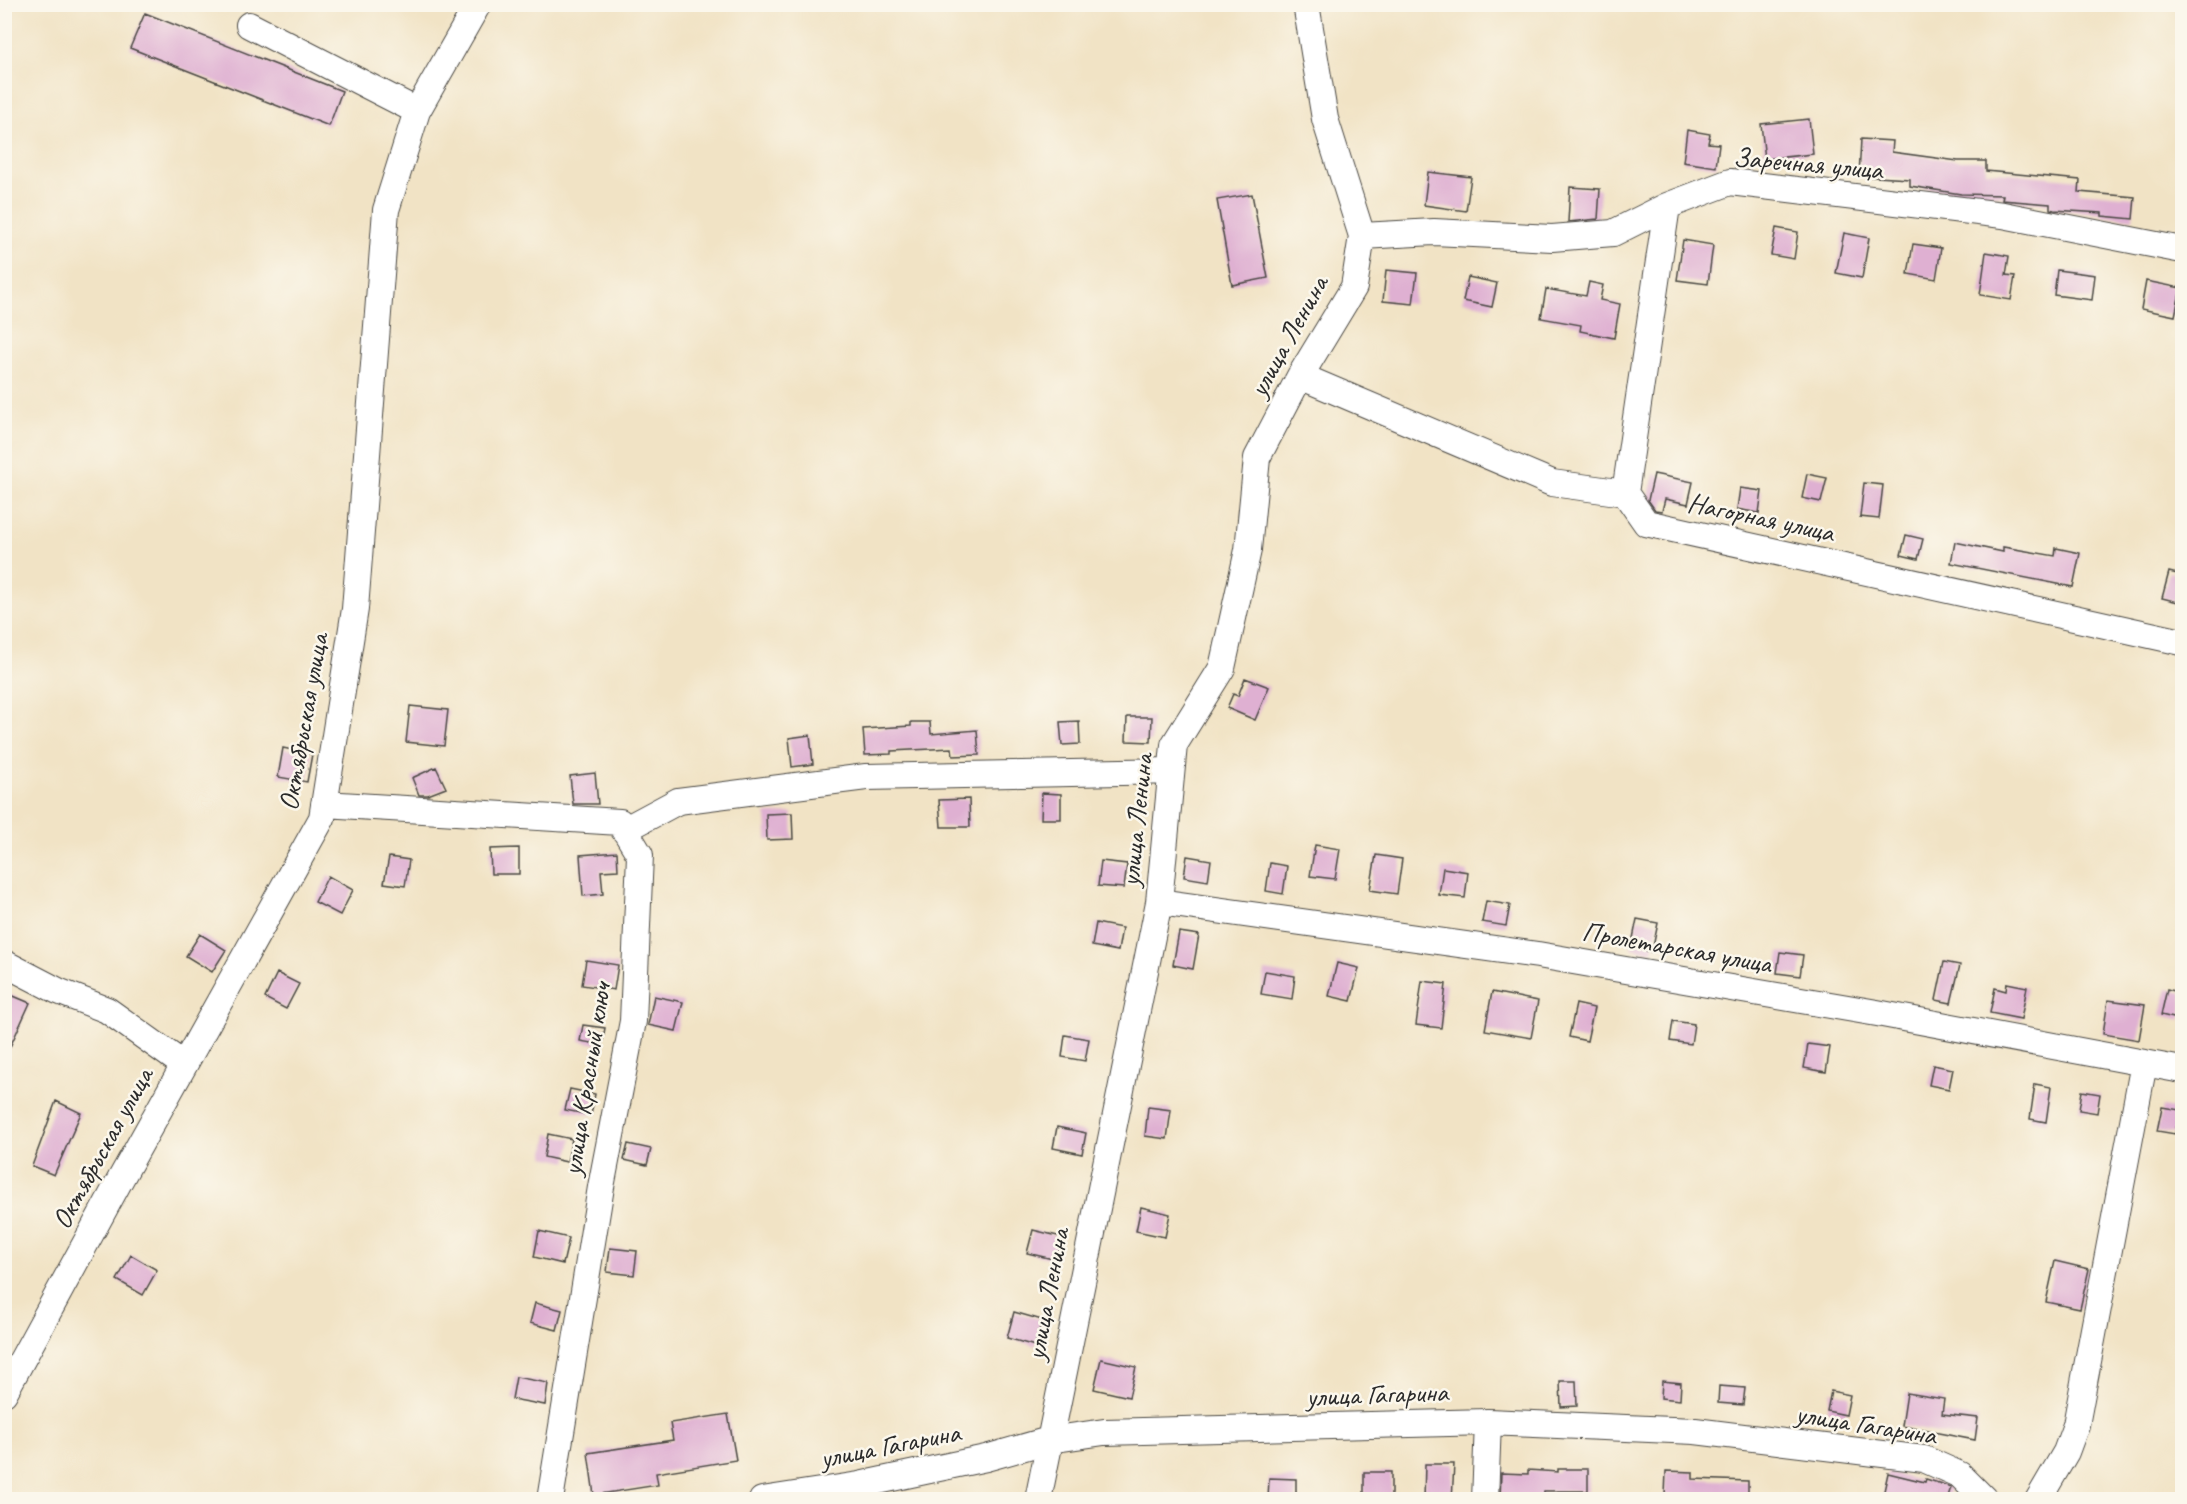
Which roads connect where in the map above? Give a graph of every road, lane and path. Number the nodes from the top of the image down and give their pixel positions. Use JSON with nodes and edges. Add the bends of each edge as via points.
{"nodes":[{"id":1,"x":478,"y":4,"type":"edge"},
{"id":2,"x":1306,"y":4,"type":"edge"},
{"id":3,"x":249,"y":25,"type":"dead end"},
{"id":4,"x":417,"y":111,"type":"junction"},
{"id":5,"x":1667,"y":206,"type":"junction"},
{"id":6,"x":1362,"y":236,"type":"junction"},
{"id":7,"x":2182,"y":250,"type":"edge"},
{"id":8,"x":1300,"y":376,"type":"junction"},
{"id":9,"x":1625,"y":493,"type":"junction"},
{"id":10,"x":2182,"y":642,"type":"edge"},
{"id":11,"x":1172,"y":771,"type":"junction"},
{"id":12,"x":324,"y":804,"type":"junction"},
{"id":13,"x":624,"y":830,"type":"junction"},
{"id":14,"x":1159,"y":902,"type":"junction"},
{"id":15,"x":4,"y":963,"type":"edge"},
{"id":16,"x":2144,"y":1063,"type":"junction"},
{"id":17,"x":184,"y":1065,"type":"junction"},
{"id":18,"x":2182,"y":1070,"type":"edge"},
{"id":19,"x":4,"y":1393,"type":"edge"},
{"id":20,"x":1488,"y":1422,"type":"junction"},
{"id":21,"x":1049,"y":1440,"type":"junction"},
{"id":22,"x":550,"y":1500,"type":"edge"},
{"id":23,"x":762,"y":1500,"type":"edge"},
{"id":24,"x":1038,"y":1500,"type":"edge"},
{"id":25,"x":1485,"y":1500,"type":"edge"},
{"id":26,"x":1985,"y":1500,"type":"edge"},
{"id":27,"x":2038,"y":1500,"type":"edge"}],
"edges":[{"from":1,"to":4,"type":"street","name":"Октябрьская улица"},
{"from":2,"to":6,"type":"street","name":"улица Ленина","via":[[1325,119]]},
{"from":3,"to":4,"type":"street"},
{"from":4,"to":12,"type":"street","name":"Октябрьская улица","via":[[386,210],[355,609]]},
{"from":5,"to":6,"type":"street","name":"Заречная улица","via":[[1612,233],[1552,238],[1434,232]]},
{"from":5,"to":7,"type":"street","name":"Заречная улица","via":[[1730,182],[2003,215]]},
{"from":5,"to":9,"type":"street"},
{"from":6,"to":8,"type":"street","name":"улица Ленина","via":[[1354,287]]},
{"from":8,"to":9,"type":"street","via":[[1552,483]]},
{"from":8,"to":11,"type":"street","name":"улица Ленина","via":[[1257,458],[1248,550],[1222,668],[1174,745]]},
{"from":9,"to":10,"type":"street","name":"Нагорная улица","via":[[1646,524]]},
{"from":11,"to":13,"type":"street","via":[[866,777],[678,801]]},
{"from":11,"to":14,"type":"street","name":"улица Ленина"},
{"from":12,"to":13,"type":"street","via":[[620,822]]},
{"from":12,"to":17,"type":"street","name":"Октябрьская улица","via":[[322,818]]},
{"from":13,"to":22,"type":"street","name":"улица Красный ключ","via":[[640,855],[633,1021],[601,1187]]},
{"from":14,"to":16,"type":"street","name":"Пролетарская улица","via":[[1538,955]]},
{"from":14,"to":21,"type":"street","name":"улица Ленина"},
{"from":15,"to":17,"type":"street","via":[[58,991],[107,1010]]},
{"from":16,"to":18,"type":"street","name":"Пролетарская улица"},
{"from":16,"to":27,"type":"street","via":[[2076,1425],[2066,1452]]},
{"from":17,"to":19,"type":"street","name":"Октябрьская улица"},
{"from":20,"to":21,"type":"street","name":"улица Гагарина","via":[[1104,1432]]},
{"from":20,"to":25,"type":"street"},
{"from":20,"to":26,"type":"street","name":"улица Гагарина","via":[[1695,1431],[1924,1459],[1960,1475]]},
{"from":21,"to":23,"type":"street","name":"улица Гагарина","via":[[859,1485]]},
{"from":21,"to":24,"type":"street","name":"улица Ленина"}]}
